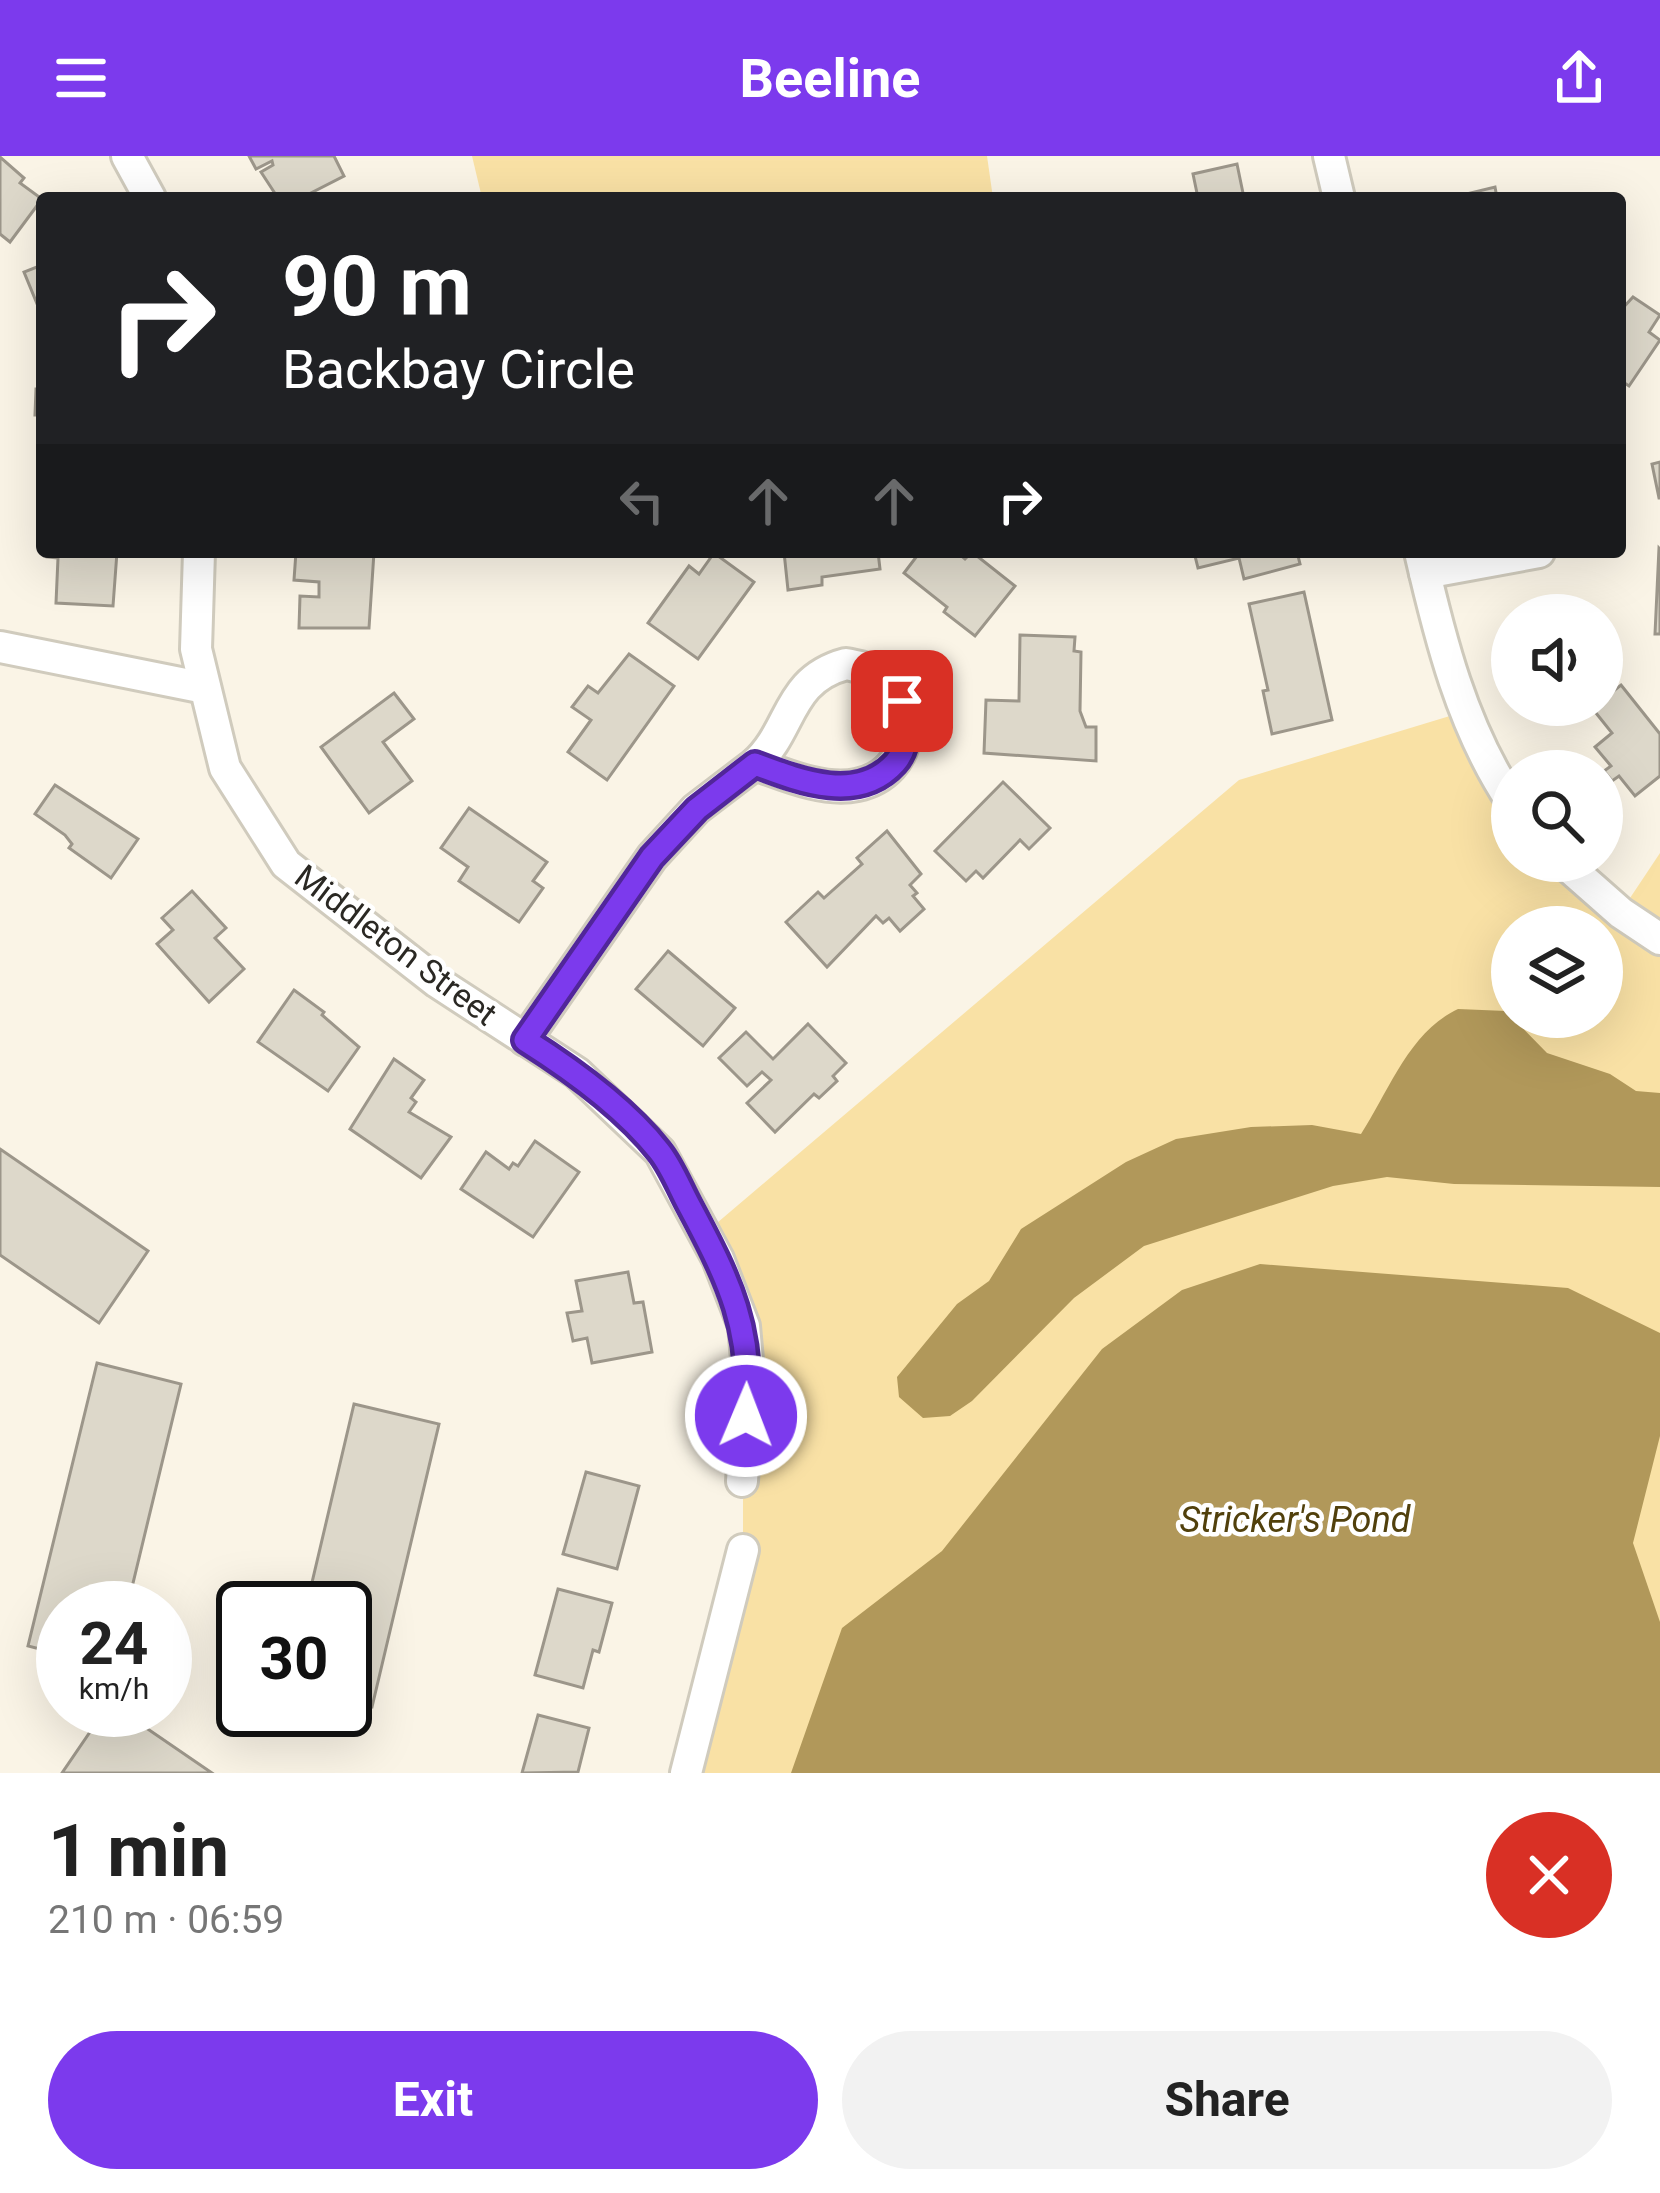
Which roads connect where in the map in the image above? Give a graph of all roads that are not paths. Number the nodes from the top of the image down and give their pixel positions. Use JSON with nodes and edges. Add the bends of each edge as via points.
{"nodes":[{"id":1,"x":127,"y":156,"type":"edge"},
{"id":2,"x":1329,"y":156,"type":"edge"},
{"id":3,"x":148,"y":192,"type":"edge"},
{"id":4,"x":1338,"y":192,"type":"edge"},
{"id":5,"x":199,"y":558,"type":"edge"},
{"id":6,"x":1475,"y":558,"type":"edge"},
{"id":7,"x":1422,"y":563,"type":"edge"},
{"id":8,"x":0,"y":647,"type":"edge"},
{"id":9,"x":206,"y":688,"type":"junction"},
{"id":10,"x":755,"y":764,"type":"junction"},
{"id":11,"x":1491,"y":771,"type":"edge"},
{"id":12,"x":1585,"y":882,"type":"edge"},
{"id":13,"x":1660,"y":939,"type":"edge"},
{"id":14,"x":525,"y":1040,"type":"junction"},
{"id":15,"x":742,"y":1481,"type":"dead end"},
{"id":16,"x":743,"y":1550,"type":"dead end"},
{"id":17,"x":686,"y":1773,"type":"edge"}],
"edges":[{"from":1,"to":3,"type":"street"},
{"from":2,"to":4,"type":"street"},
{"from":5,"to":9,"type":"street","name":"Middleton Street","via":[[196,649]]},
{"from":6,"to":7,"type":"street"},
{"from":7,"to":11,"type":"street","via":[[1463,712]]},
{"from":8,"to":9,"type":"street"},
{"from":9,"to":14,"type":"street","name":"Middleton Street","via":[[225,768],[286,864]]},
{"from":10,"to":10,"type":"street","via":[[831,786],[882,777],[902,754],[902,701],[872,670],[826,669],[789,707]]},
{"from":10,"to":14,"type":"street","via":[[652,857]]},
{"from":12,"to":13,"type":"street"},
{"from":14,"to":15,"type":"street","name":"Middleton Street","via":[[577,1073],[660,1152],[718,1259],[744,1326]]},
{"from":16,"to":17,"type":"street"}]}
